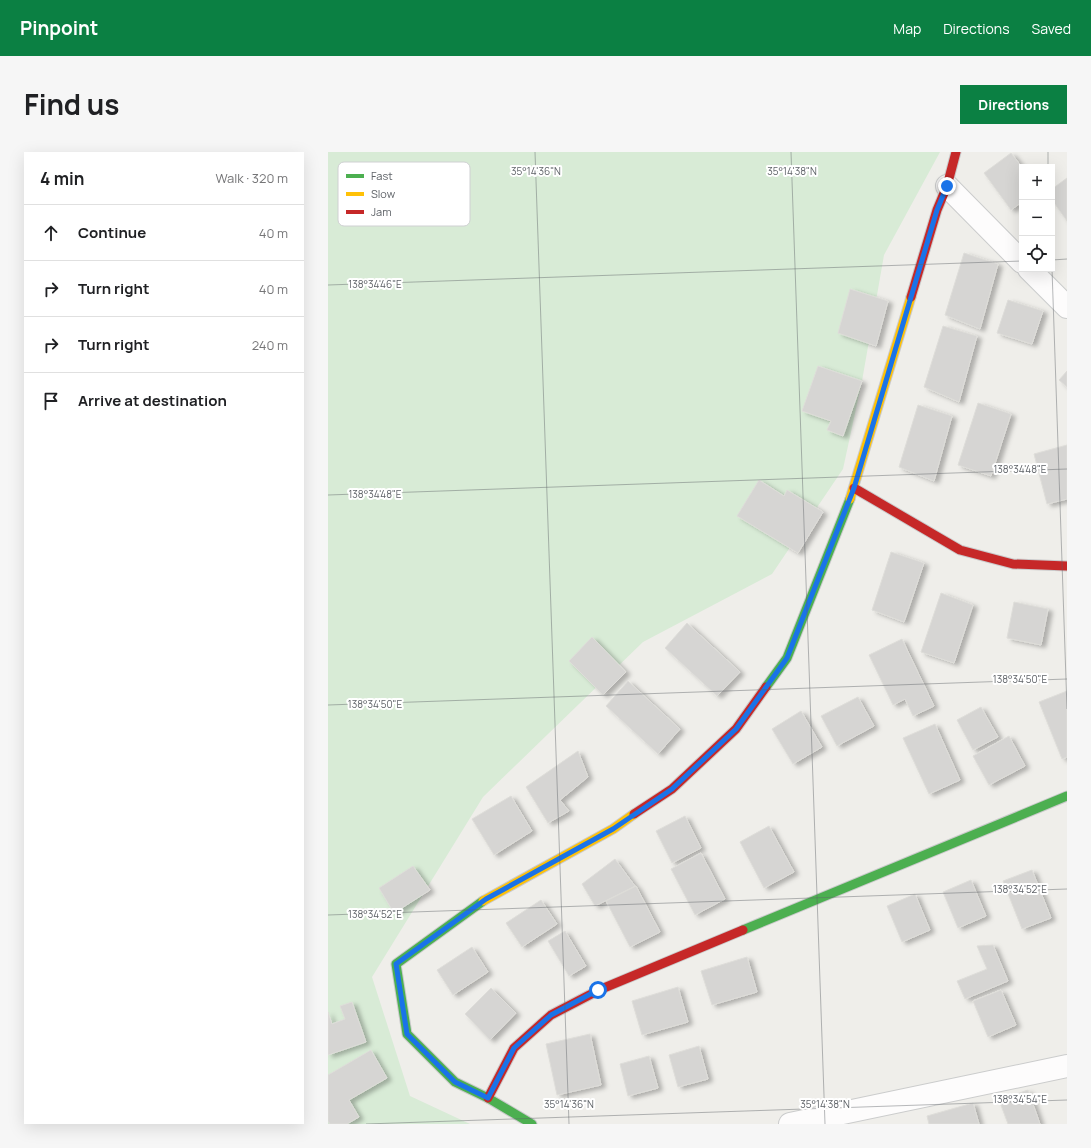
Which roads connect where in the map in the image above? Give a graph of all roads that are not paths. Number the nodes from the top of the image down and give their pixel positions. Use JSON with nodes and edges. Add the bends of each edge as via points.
{"nodes":[{"id":1,"x":956,"y":152,"type":"edge"},
{"id":2,"x":947,"y":186,"type":"junction"},
{"id":3,"x":1019,"y":259,"type":"edge"},
{"id":4,"x":1032,"y":272,"type":"edge"},
{"id":5,"x":1067,"y":307,"type":"edge"},
{"id":6,"x":854,"y":488,"type":"junction"},
{"id":7,"x":1067,"y":566,"type":"edge"},
{"id":8,"x":1067,"y":796,"type":"edge"},
{"id":9,"x":1067,"y":1066,"type":"edge"},
{"id":10,"x":488,"y":1098,"type":"junction"},
{"id":11,"x":532,"y":1124,"type":"edge"},
{"id":12,"x":790,"y":1124,"type":"edge"}],
"edges":[{"from":1,"to":2,"type":"street"},
{"from":2,"to":3,"type":"street"},
{"from":2,"to":6,"type":"street","via":[[937,210]]},
{"from":4,"to":5,"type":"street"},
{"from":6,"to":7,"type":"street","via":[[960,550],[1013,564]]},
{"from":6,"to":10,"type":"street","via":[[787,658],[736,729],[672,789],[613,829],[486,899],[396,964],[407,1034],[455,1082]]},
{"from":8,"to":10,"type":"street","via":[[598,990],[551,1015],[514,1048]]},
{"from":9,"to":12,"type":"street"},
{"from":10,"to":11,"type":"street"}]}
